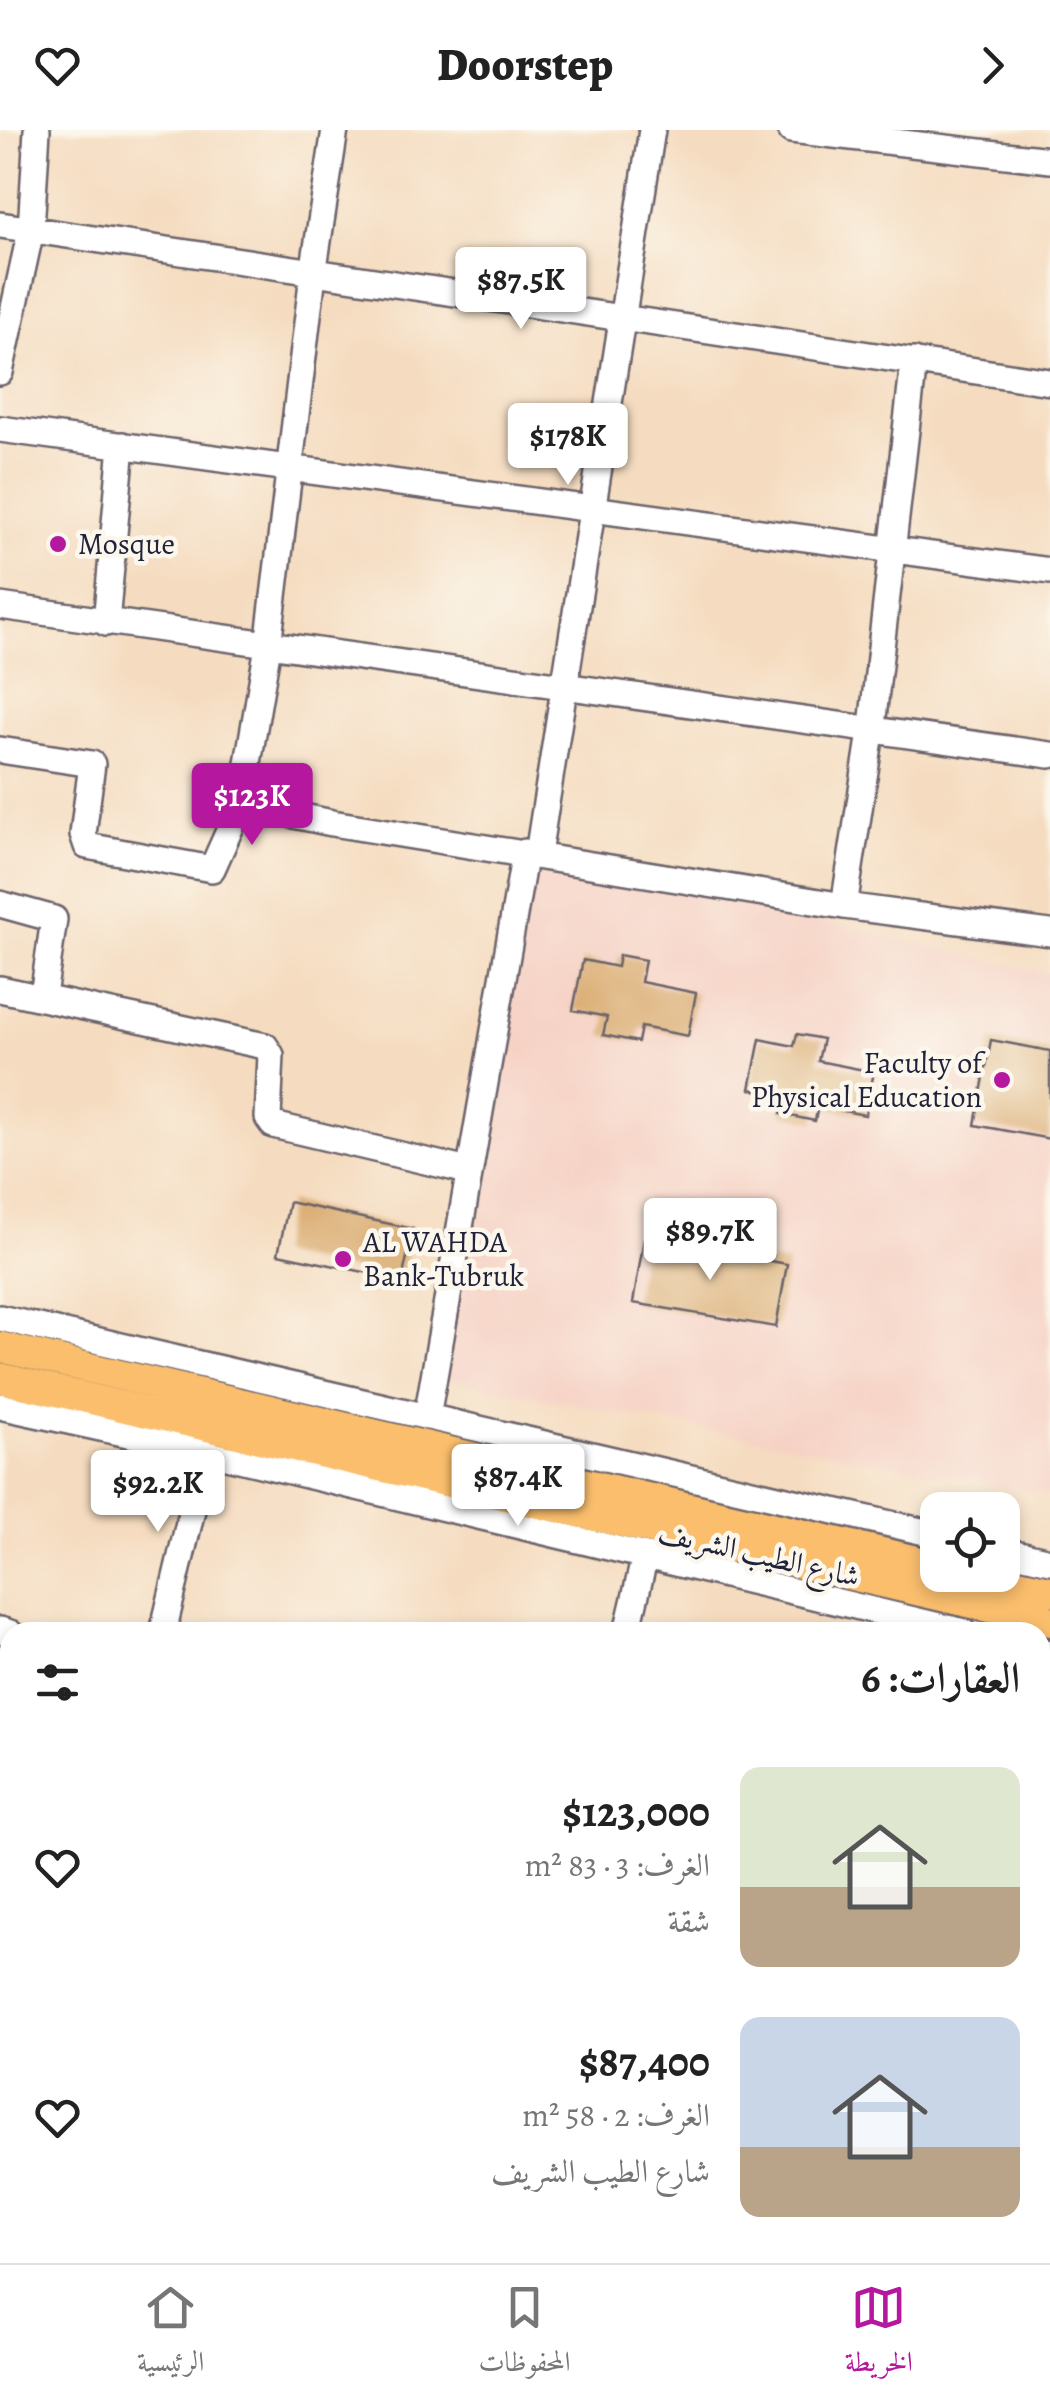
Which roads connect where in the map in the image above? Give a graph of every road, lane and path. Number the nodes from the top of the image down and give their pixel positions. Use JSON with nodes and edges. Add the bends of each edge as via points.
{"nodes":[{"id":1,"x":37,"y":130,"type":"edge"},
{"id":2,"x":335,"y":130,"type":"edge"},
{"id":3,"x":652,"y":130,"type":"edge"},
{"id":4,"x":791,"y":130,"type":"edge"},
{"id":5,"x":1050,"y":160,"type":"edge"},
{"id":6,"x":0,"y":225,"type":"edge"},
{"id":7,"x":31,"y":230,"type":"junction"},
{"id":8,"x":313,"y":274,"type":"junction"},
{"id":9,"x":622,"y":318,"type":"junction"},
{"id":10,"x":914,"y":361,"type":"junction"},
{"id":11,"x":0,"y":372,"type":"edge"},
{"id":12,"x":1050,"y":382,"type":"edge"},
{"id":13,"x":0,"y":429,"type":"edge"},
{"id":14,"x":122,"y":445,"type":"junction"},
{"id":15,"x":290,"y":466,"type":"junction"},
{"id":16,"x":592,"y":510,"type":"junction"},
{"id":17,"x":894,"y":548,"type":"junction"},
{"id":18,"x":1050,"y":570,"type":"edge"},
{"id":19,"x":0,"y":606,"type":"edge"},
{"id":20,"x":106,"y":623,"type":"junction"},
{"id":21,"x":268,"y":646,"type":"junction"},
{"id":22,"x":564,"y":686,"type":"junction"},
{"id":23,"x":872,"y":726,"type":"junction"},
{"id":24,"x":0,"y":750,"type":"edge"},
{"id":25,"x":1050,"y":755,"type":"edge"},
{"id":26,"x":241,"y":804,"type":"junction"},
{"id":27,"x":532,"y":853,"type":"junction"},
{"id":28,"x":0,"y":904,"type":"edge"},
{"id":29,"x":844,"y":906,"type":"junction"},
{"id":30,"x":1050,"y":934,"type":"edge"},
{"id":31,"x":0,"y":989,"type":"edge"},
{"id":32,"x":43,"y":996,"type":"junction"},
{"id":33,"x":468,"y":1172,"type":"junction"},
{"id":34,"x":0,"y":1318,"type":"edge"},
{"id":35,"x":0,"y":1347,"type":"edge"},
{"id":36,"x":0,"y":1378,"type":"edge"},
{"id":37,"x":0,"y":1406,"type":"edge"},
{"id":38,"x":427,"y":1417,"type":"junction"},
{"id":39,"x":206,"y":1451,"type":"junction"},
{"id":40,"x":920,"y":1531,"type":"edge"},
{"id":41,"x":1020,"y":1554,"type":"edge"},
{"id":42,"x":645,"y":1556,"type":"junction"},
{"id":43,"x":1050,"y":1560,"type":"edge"},
{"id":44,"x":920,"y":1562,"type":"edge"},
{"id":45,"x":1020,"y":1585,"type":"edge"},
{"id":46,"x":1050,"y":1592,"type":"edge"},
{"id":47,"x":1050,"y":1621,"type":"edge"},
{"id":48,"x":165,"y":1622,"type":"edge"},
{"id":49,"x":629,"y":1622,"type":"edge"},
{"id":50,"x":922,"y":1622,"type":"edge"}],
"edges":[{"from":1,"to":7,"type":"street"},
{"from":2,"to":8,"type":"street"},
{"from":3,"to":9,"type":"street"},
{"from":4,"to":5,"type":"street"},
{"from":6,"to":7,"type":"street"},
{"from":7,"to":8,"type":"street"},
{"from":7,"to":11,"type":"street"},
{"from":8,"to":9,"type":"street"},
{"from":8,"to":15,"type":"street"},
{"from":9,"to":10,"type":"street"},
{"from":9,"to":16,"type":"street"},
{"from":10,"to":12,"type":"street"},
{"from":10,"to":17,"type":"street"},
{"from":13,"to":14,"type":"street"},
{"from":14,"to":15,"type":"street"},
{"from":14,"to":20,"type":"street"},
{"from":15,"to":16,"type":"street"},
{"from":15,"to":21,"type":"street"},
{"from":16,"to":17,"type":"street"},
{"from":16,"to":22,"type":"street"},
{"from":17,"to":18,"type":"street"},
{"from":17,"to":23,"type":"street"},
{"from":19,"to":20,"type":"street"},
{"from":20,"to":21,"type":"street"},
{"from":21,"to":22,"type":"street"},
{"from":21,"to":26,"type":"street"},
{"from":22,"to":23,"type":"street"},
{"from":22,"to":27,"type":"street"},
{"from":23,"to":25,"type":"street"},
{"from":23,"to":29,"type":"street"},
{"from":24,"to":26,"type":"street","via":[[92,764],[87,846],[212,869]]},
{"from":26,"to":27,"type":"street"},
{"from":27,"to":29,"type":"street"},
{"from":27,"to":33,"type":"street"},
{"from":28,"to":32,"type":"street","via":[[54,919]]},
{"from":29,"to":30,"type":"street"},
{"from":31,"to":32,"type":"street"},
{"from":32,"to":33,"type":"street","via":[[266,1046],[272,1055],[273,1125]]},
{"from":33,"to":38,"type":"street"},
{"from":34,"to":38,"type":"street"},
{"from":35,"to":44,"type":"main road","name":"شارع الطيب الشريف"},
{"from":36,"to":47,"type":"main road","name":"شارع الطيب الشريف"},
{"from":37,"to":39,"type":"street"},
{"from":38,"to":40,"type":"street"},
{"from":39,"to":42,"type":"street"},
{"from":39,"to":48,"type":"street"},
{"from":41,"to":43,"type":"street"},
{"from":42,"to":49,"type":"street"},
{"from":42,"to":50,"type":"street"},
{"from":45,"to":46,"type":"main road"}]}
